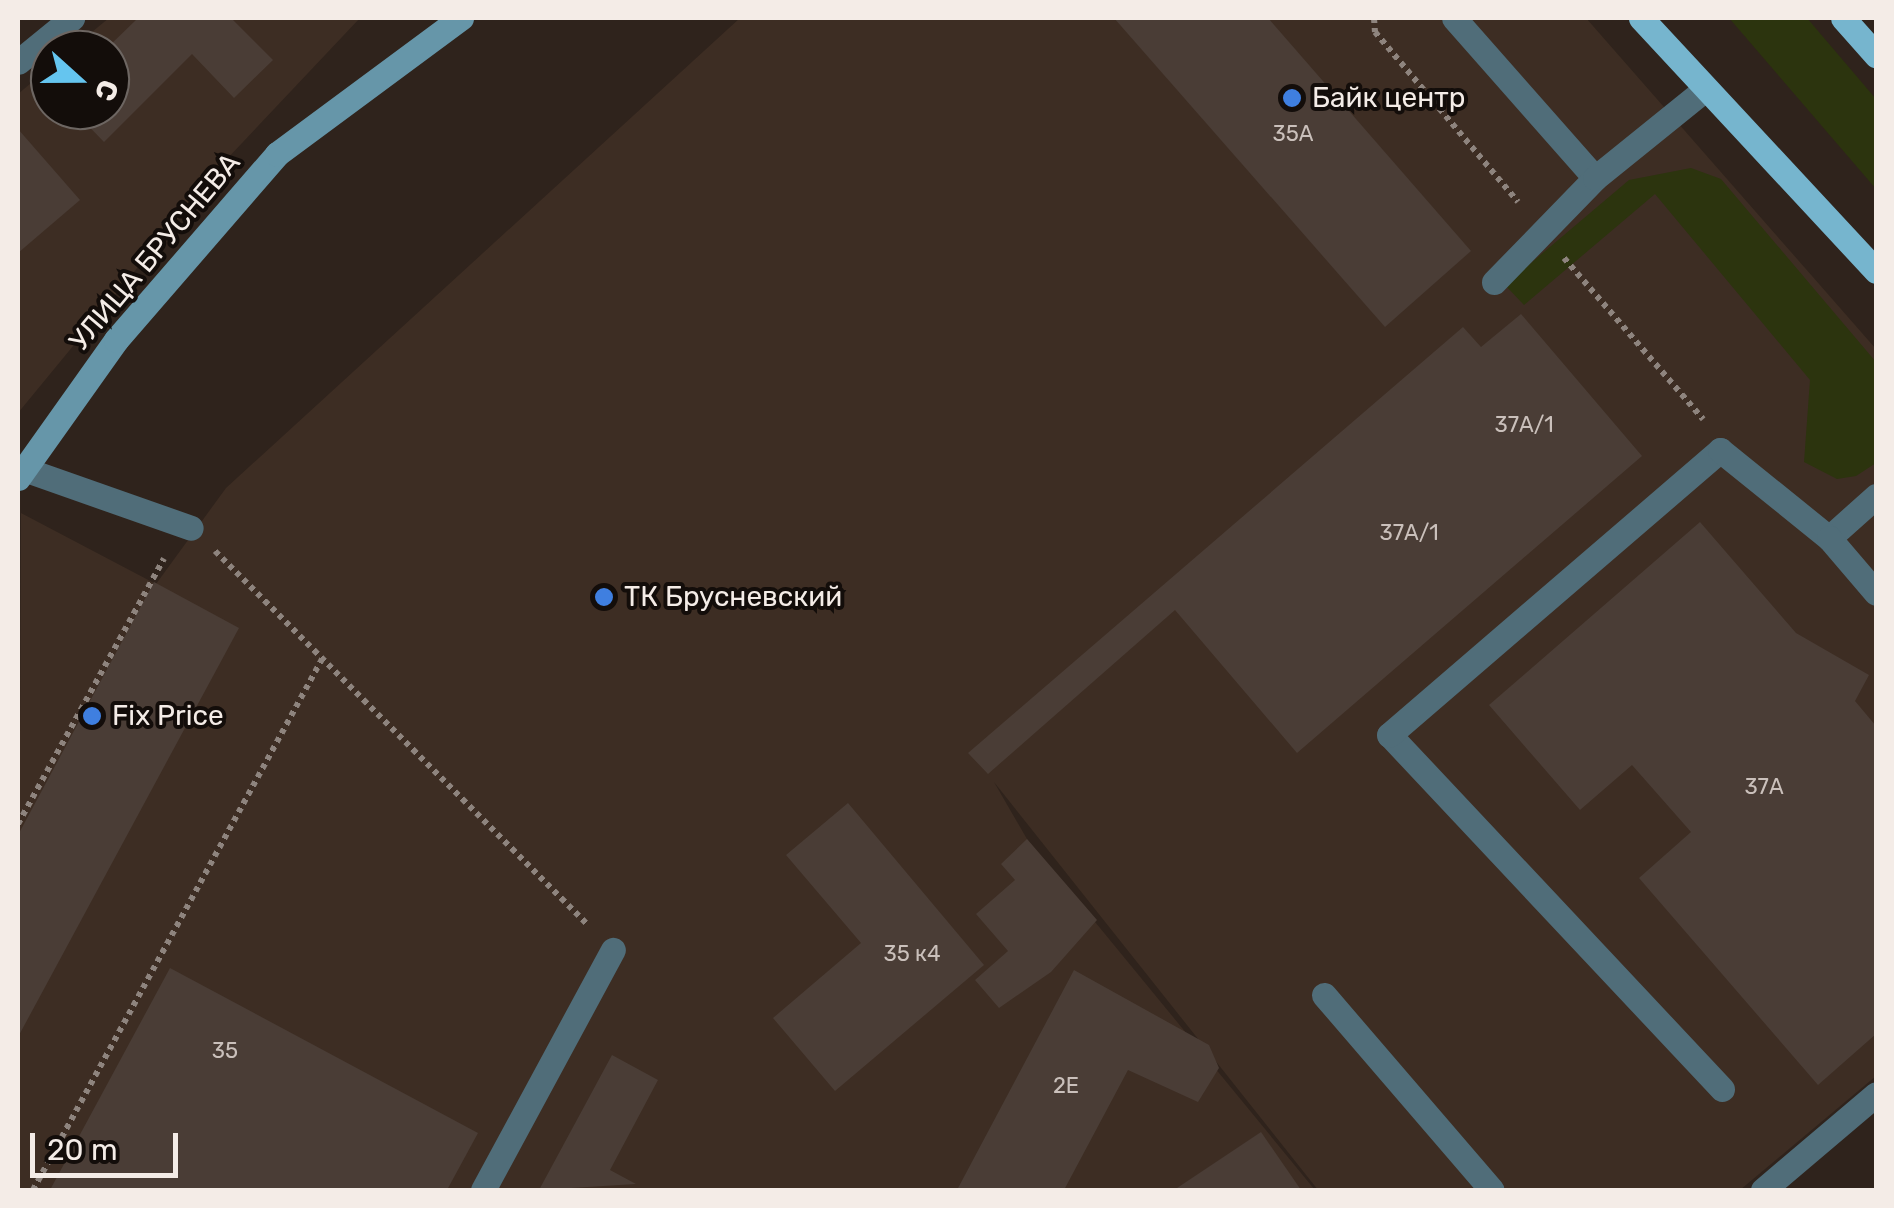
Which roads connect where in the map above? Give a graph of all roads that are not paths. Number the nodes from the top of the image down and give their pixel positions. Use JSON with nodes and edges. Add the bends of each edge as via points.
{"nodes":[{"id":1,"x":72,"y":18,"type":"edge"},
{"id":2,"x":461,"y":18,"type":"edge"},
{"id":3,"x":1454,"y":18,"type":"edge"},
{"id":4,"x":1641,"y":18,"type":"edge"},
{"id":5,"x":1843,"y":18,"type":"edge"},
{"id":6,"x":1876,"y":55,"type":"edge"},
{"id":7,"x":18,"y":62,"type":"edge"},
{"id":8,"x":1704,"y":90,"type":"junction"},
{"id":9,"x":1595,"y":178,"type":"junction"},
{"id":10,"x":1876,"y":271,"type":"edge"},
{"id":11,"x":1494,"y":282,"type":"dead end"},
{"id":12,"x":20,"y":472,"type":"edge"},
{"id":13,"x":1876,"y":496,"type":"edge"},
{"id":14,"x":188,"y":526,"type":"road end"},
{"id":15,"x":1829,"y":538,"type":"junction"},
{"id":16,"x":1876,"y":593,"type":"edge"},
{"id":17,"x":613,"y":950,"type":"road end"},
{"id":18,"x":1324,"y":995,"type":"dead end"},
{"id":19,"x":1722,"y":1089,"type":"dead end"},
{"id":20,"x":1876,"y":1094,"type":"edge"},
{"id":21,"x":483,"y":1190,"type":"edge"},
{"id":22,"x":1492,"y":1190,"type":"edge"},
{"id":23,"x":1763,"y":1190,"type":"edge"}],
"edges":[{"from":1,"to":7,"type":"lane"},
{"from":2,"to":12,"type":"street","name":"УЛИЦА БРУСНЕВА","via":[[277,154],[116,340]]},
{"from":3,"to":9,"type":"lane"},
{"from":4,"to":8,"type":"main road"},
{"from":5,"to":6,"type":"main road"},
{"from":8,"to":9,"type":"lane"},
{"from":8,"to":10,"type":"main road"},
{"from":9,"to":11,"type":"lane"},
{"from":12,"to":14,"type":"lane"},
{"from":13,"to":15,"type":"lane"},
{"from":15,"to":16,"type":"lane"},
{"from":15,"to":19,"type":"lane","via":[[1720,450],[1389,735]]},
{"from":17,"to":21,"type":"lane"},
{"from":18,"to":22,"type":"lane"},
{"from":20,"to":23,"type":"lane"}]}
